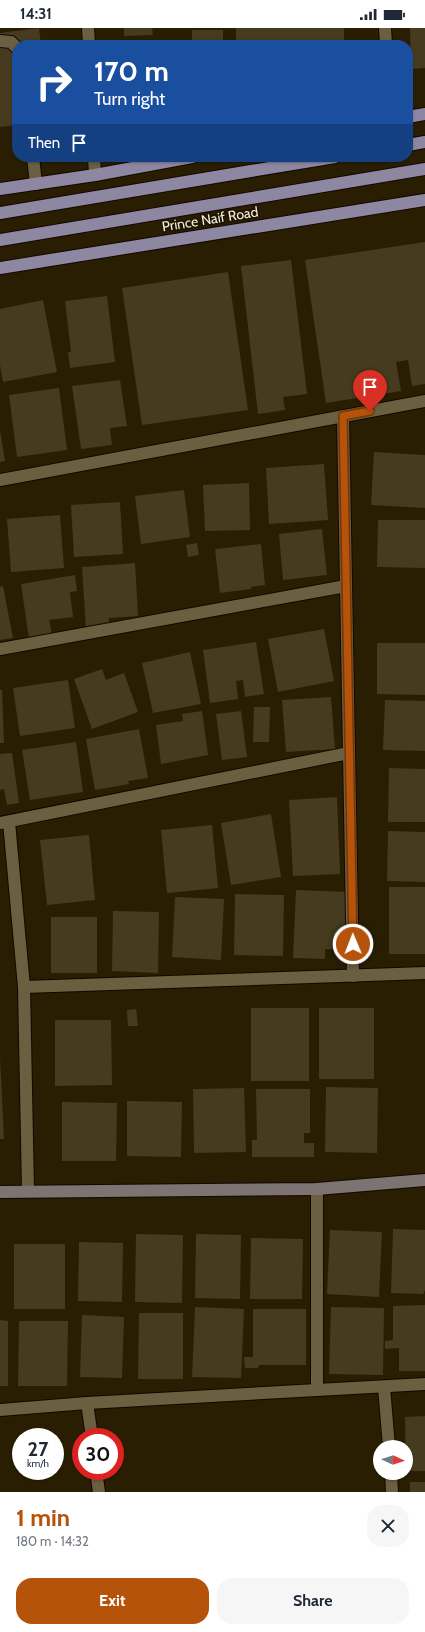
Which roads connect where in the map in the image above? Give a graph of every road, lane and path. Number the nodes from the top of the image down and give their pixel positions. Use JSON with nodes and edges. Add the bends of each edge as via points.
{"nodes":[{"id":1,"x":88,"y":28,"type":"edge"},
{"id":2,"x":385,"y":28,"type":"edge"},
{"id":3,"x":89,"y":40,"type":"edge"},
{"id":4,"x":386,"y":40,"type":"edge"},
{"id":5,"x":0,"y":41,"type":"edge"},
{"id":6,"x":12,"y":43,"type":"edge"},
{"id":7,"x":425,"y":114,"type":"edge"},
{"id":8,"x":413,"y":116,"type":"edge"},
{"id":9,"x":425,"y":142,"type":"edge"},
{"id":10,"x":413,"y":144,"type":"edge"},
{"id":11,"x":34,"y":162,"type":"edge"},
{"id":12,"x":94,"y":162,"type":"edge"},
{"id":13,"x":165,"y":162,"type":"edge"},
{"id":14,"x":305,"y":162,"type":"edge"},
{"id":15,"x":425,"y":169,"type":"edge"},
{"id":16,"x":95,"y":175,"type":"junction"},
{"id":17,"x":36,"y":184,"type":"junction"},
{"id":18,"x":0,"y":189,"type":"edge"},
{"id":19,"x":425,"y":200,"type":"edge"},
{"id":20,"x":0,"y":213,"type":"edge"},
{"id":21,"x":0,"y":240,"type":"edge"},
{"id":22,"x":0,"y":268,"type":"edge"},
{"id":23,"x":425,"y":400,"type":"edge"},
{"id":24,"x":343,"y":416,"type":"junction"},
{"id":25,"x":0,"y":480,"type":"edge"},
{"id":26,"x":346,"y":586,"type":"junction"},
{"id":27,"x":0,"y":649,"type":"edge"},
{"id":28,"x":349,"y":753,"type":"junction"},
{"id":29,"x":4,"y":822,"type":"edge"},
{"id":30,"x":425,"y":973,"type":"edge"},
{"id":31,"x":353,"y":976,"type":"junction"},
{"id":32,"x":24,"y":987,"type":"junction"},
{"id":33,"x":425,"y":1180,"type":"edge"},
{"id":34,"x":318,"y":1189,"type":"junction"},
{"id":35,"x":28,"y":1190,"type":"junction"},
{"id":36,"x":0,"y":1192,"type":"edge"},
{"id":37,"x":425,"y":1384,"type":"edge"},
{"id":38,"x":384,"y":1388,"type":"junction"},
{"id":39,"x":317,"y":1390,"type":"junction"},
{"id":40,"x":87,"y":1403,"type":"junction"},
{"id":41,"x":0,"y":1410,"type":"edge"},
{"id":42,"x":91,"y":1428,"type":"edge"},
{"id":43,"x":388,"y":1440,"type":"edge"},
{"id":44,"x":97,"y":1480,"type":"edge"},
{"id":45,"x":391,"y":1480,"type":"edge"},
{"id":46,"x":99,"y":1492,"type":"edge"},
{"id":47,"x":392,"y":1492,"type":"edge"}],
"edges":[{"from":1,"to":3,"type":"street"},
{"from":2,"to":4,"type":"street"},
{"from":5,"to":6,"type":"street"},
{"from":7,"to":8,"type":"main road"},
{"from":9,"to":10,"type":"main road"},
{"from":11,"to":17,"type":"street"},
{"from":12,"to":16,"type":"street"},
{"from":13,"to":16,"type":"main road"},
{"from":14,"to":20,"type":"main road"},
{"from":15,"to":21,"type":"main road"},
{"from":16,"to":17,"type":"main road"},
{"from":17,"to":18,"type":"main road"},
{"from":19,"to":22,"type":"main road","name":"Prince Naif Road"},
{"from":23,"to":24,"type":"street"},
{"from":24,"to":25,"type":"street"},
{"from":24,"to":26,"type":"street"},
{"from":26,"to":27,"type":"street"},
{"from":26,"to":28,"type":"street"},
{"from":28,"to":29,"type":"street"},
{"from":28,"to":31,"type":"street"},
{"from":29,"to":32,"type":"street"},
{"from":30,"to":31,"type":"street"},
{"from":31,"to":32,"type":"street"},
{"from":32,"to":35,"type":"street"},
{"from":33,"to":34,"type":"street"},
{"from":34,"to":35,"type":"street"},
{"from":34,"to":39,"type":"street"},
{"from":35,"to":36,"type":"street"},
{"from":37,"to":38,"type":"street"},
{"from":38,"to":39,"type":"street"},
{"from":38,"to":43,"type":"street"},
{"from":39,"to":40,"type":"street"},
{"from":40,"to":41,"type":"street"},
{"from":40,"to":42,"type":"street"},
{"from":44,"to":46,"type":"street"},
{"from":45,"to":47,"type":"street"}]}
